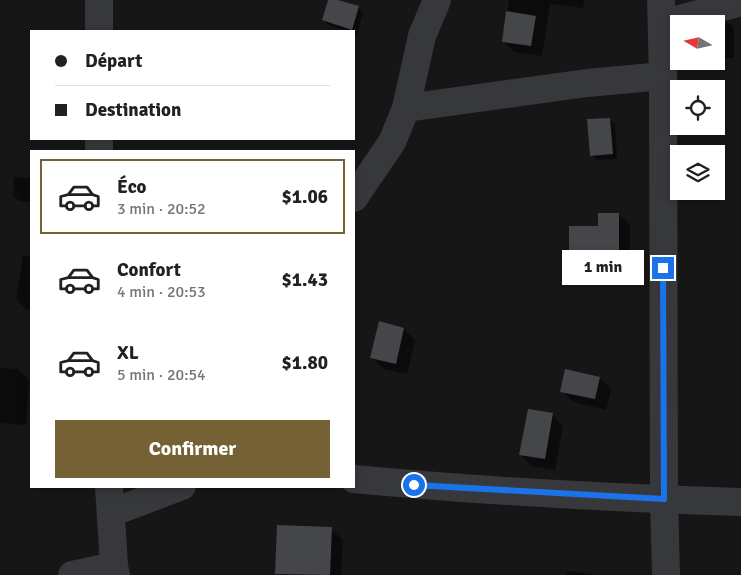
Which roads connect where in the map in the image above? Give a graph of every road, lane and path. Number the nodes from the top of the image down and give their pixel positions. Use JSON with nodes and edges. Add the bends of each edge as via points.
{"nodes":[{"id":1,"x":99,"y":0,"type":"edge"},
{"id":2,"x":437,"y":0,"type":"edge"},
{"id":3,"x":741,"y":2,"type":"edge"},
{"id":4,"x":661,"y":12,"type":"edge"},
{"id":5,"x":99,"y":30,"type":"edge"},
{"id":6,"x":663,"y":76,"type":"junction"},
{"id":7,"x":406,"y":108,"type":"junction"},
{"id":8,"x":355,"y":197,"type":"edge"},
{"id":9,"x":355,"y":479,"type":"edge"},
{"id":10,"x":109,"y":488,"type":"edge"},
{"id":11,"x":177,"y":488,"type":"edge"},
{"id":12,"x":664,"y":499,"type":"junction"},
{"id":13,"x":741,"y":502,"type":"edge"},
{"id":14,"x":111,"y":513,"type":"junction"},
{"id":15,"x":115,"y":571,"type":"edge"},
{"id":16,"x":72,"y":575,"type":"edge"},
{"id":17,"x":666,"y":575,"type":"edge"}],
"edges":[{"from":1,"to":5,"type":"street"},
{"from":2,"to":7,"type":"street","via":[[422,36]]},
{"from":3,"to":4,"type":"street"},
{"from":4,"to":6,"type":"street"},
{"from":6,"to":7,"type":"street"},
{"from":6,"to":12,"type":"street"},
{"from":7,"to":8,"type":"street","via":[[392,142]]},
{"from":9,"to":12,"type":"street"},
{"from":10,"to":14,"type":"street"},
{"from":11,"to":14,"type":"street"},
{"from":12,"to":13,"type":"street"},
{"from":12,"to":17,"type":"street"},
{"from":14,"to":15,"type":"street"},
{"from":15,"to":16,"type":"street"}]}
